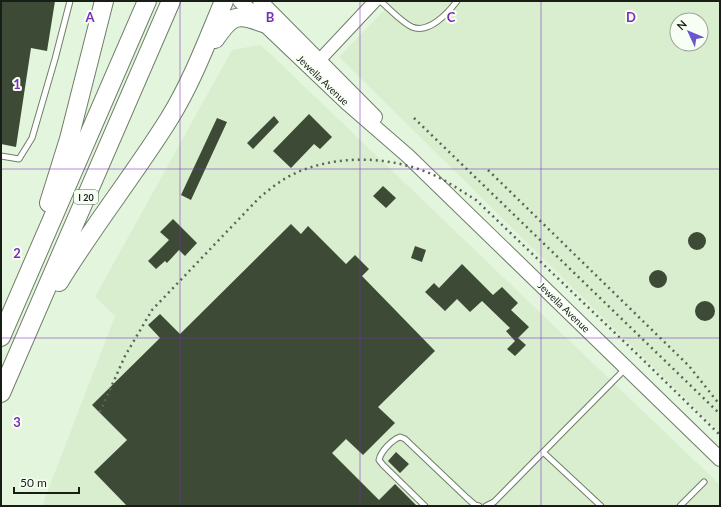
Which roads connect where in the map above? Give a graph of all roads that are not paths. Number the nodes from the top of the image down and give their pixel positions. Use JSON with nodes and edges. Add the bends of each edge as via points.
{"nodes":[{"id":1,"x":70,"y":1,"type":"edge"},
{"id":2,"x":104,"y":1,"type":"edge"},
{"id":3,"x":147,"y":1,"type":"edge"},
{"id":4,"x":171,"y":1,"type":"edge"},
{"id":5,"x":224,"y":1,"type":"edge"},
{"id":6,"x":240,"y":1,"type":"edge"},
{"id":7,"x":260,"y":1,"type":"edge"},
{"id":8,"x":376,"y":1,"type":"edge"},
{"id":9,"x":380,"y":1,"type":"edge"},
{"id":10,"x":457,"y":1,"type":"edge"},
{"id":11,"x":263,"y":23,"type":"junction"},
{"id":12,"x":315,"y":64,"type":"junction"},
{"id":13,"x":192,"y":78,"type":"junction"},
{"id":14,"x":1,"y":156,"type":"edge"},
{"id":15,"x":34,"y":260,"type":"junction"},
{"id":16,"x":1,"y":337,"type":"edge"},
{"id":17,"x":25,"y":338,"type":"junction"},
{"id":18,"x":627,"y":368,"type":"junction"},
{"id":19,"x":1,"y":393,"type":"edge"},
{"id":20,"x":543,"y":452,"type":"junction"},
{"id":21,"x":720,"y":459,"type":"edge"},
{"id":22,"x":704,"y":482,"type":"dead end"},
{"id":23,"x":425,"y":506,"type":"edge"},
{"id":24,"x":479,"y":506,"type":"edge"},
{"id":25,"x":486,"y":506,"type":"edge"},
{"id":26,"x":601,"y":506,"type":"edge"},
{"id":27,"x":680,"y":506,"type":"edge"}],
"edges":[{"from":1,"to":14,"type":"lane","via":[[32,138],[19,159]]},
{"from":2,"to":15,"type":"highway"},
{"from":3,"to":15,"type":"highway","number":"I 20"},
{"from":4,"to":17,"type":"highway","number":"I 20"},
{"from":5,"to":13,"type":"highway"},
{"from":6,"to":11,"type":"main road","name":"Jewella Avenue"},
{"from":7,"to":12,"type":"main road","name":"Jewella Avenue"},
{"from":8,"to":12,"type":"street"},
{"from":9,"to":10,"type":"lane","via":[[407,24],[417,28],[435,23]]},
{"from":11,"to":12,"type":"main road","name":"Jewella Avenue"},
{"from":11,"to":13,"type":"highway","via":[[246,17],[230,20]]},
{"from":12,"to":18,"type":"main road","name":"Jewella Avenue","via":[[347,103],[408,156]]},
{"from":13,"to":17,"type":"highway","via":[[169,118],[71,263]]},
{"from":15,"to":16,"type":"highway","number":"I 20"},
{"from":17,"to":19,"type":"highway","number":"I 20"},
{"from":18,"to":20,"type":"lane"},
{"from":18,"to":21,"type":"main road","name":"Jewella Avenue"},
{"from":20,"to":25,"type":"lane","via":[[494,502]]},
{"from":20,"to":26,"type":"lane"},
{"from":22,"to":27,"type":"lane"},
{"from":23,"to":24,"type":"lane","via":[[379,460],[381,454],[400,437]]}]}
